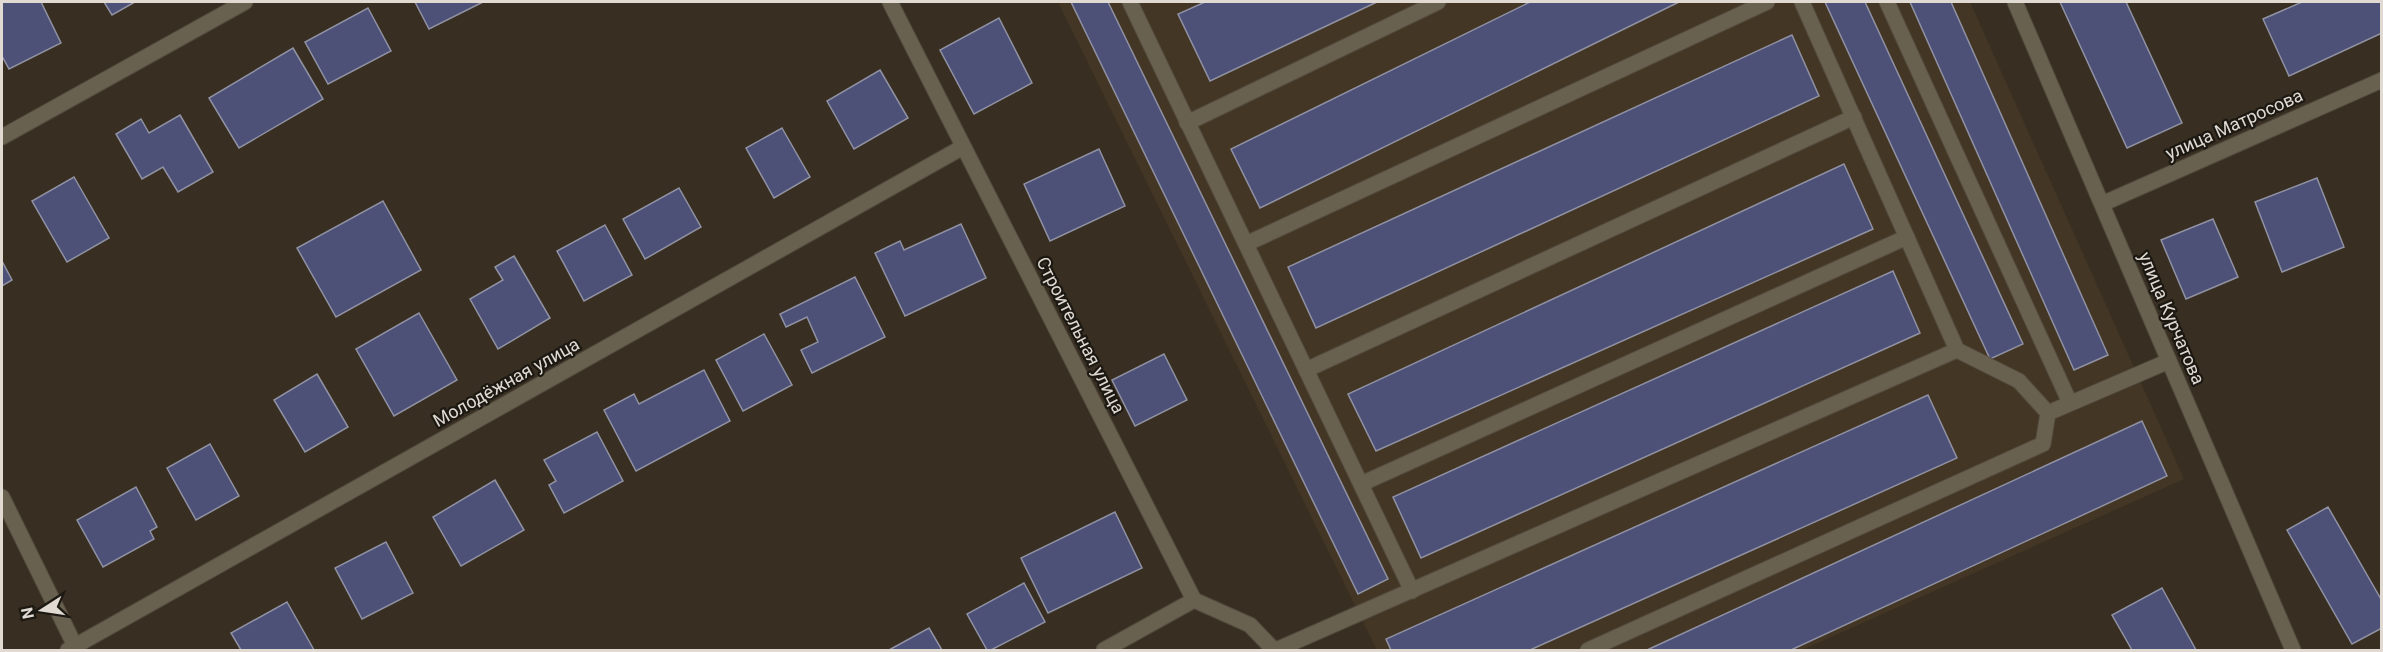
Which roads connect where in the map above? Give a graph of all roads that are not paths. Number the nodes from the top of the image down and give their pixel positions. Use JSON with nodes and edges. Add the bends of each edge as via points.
{"nodes":[{"id":1,"x":245,"y":2,"type":"edge"},
{"id":2,"x":890,"y":2,"type":"edge"},
{"id":3,"x":1133,"y":2,"type":"edge"},
{"id":4,"x":1438,"y":2,"type":"edge"},
{"id":5,"x":1767,"y":2,"type":"edge"},
{"id":6,"x":1802,"y":2,"type":"edge"},
{"id":7,"x":1887,"y":2,"type":"edge"},
{"id":8,"x":2014,"y":2,"type":"edge"},
{"id":9,"x":2382,"y":80,"type":"edge"},
{"id":10,"x":1854,"y":117,"type":"junction"},
{"id":11,"x":1187,"y":123,"type":"junction"},
{"id":12,"x":2,"y":137,"type":"edge"},
{"id":13,"x":963,"y":147,"type":"junction"},
{"id":14,"x":2102,"y":204,"type":"junction"},
{"id":15,"x":1907,"y":237,"type":"junction"},
{"id":16,"x":1246,"y":244,"type":"junction"},
{"id":17,"x":1957,"y":350,"type":"junction"},
{"id":18,"x":2169,"y":361,"type":"junction"},
{"id":19,"x":1306,"y":370,"type":"junction"},
{"id":20,"x":2070,"y":403,"type":"junction"},
{"id":21,"x":2048,"y":413,"type":"junction"},
{"id":22,"x":1361,"y":484,"type":"junction"},
{"id":23,"x":2,"y":497,"type":"edge"},
{"id":24,"x":1412,"y":591,"type":"junction"},
{"id":25,"x":1194,"y":600,"type":"junction"},
{"id":26,"x":74,"y":649,"type":"edge"},
{"id":27,"x":1104,"y":651,"type":"edge"},
{"id":28,"x":1275,"y":651,"type":"edge"},
{"id":29,"x":1588,"y":651,"type":"edge"},
{"id":30,"x":2293,"y":651,"type":"edge"}],
"edges":[{"from":1,"to":12,"type":"street"},
{"from":2,"to":13,"type":"street","name":"Строительная улица"},
{"from":3,"to":11,"type":"street"},
{"from":4,"to":11,"type":"street"},
{"from":5,"to":16,"type":"street"},
{"from":6,"to":10,"type":"street"},
{"from":7,"to":20,"type":"street"},
{"from":8,"to":14,"type":"street","name":"улица Курчатова"},
{"from":9,"to":14,"type":"street","name":"улица Матросова"},
{"from":10,"to":15,"type":"street"},
{"from":10,"to":19,"type":"street"},
{"from":11,"to":16,"type":"street"},
{"from":13,"to":25,"type":"street","name":"Строительная улица"},
{"from":13,"to":26,"type":"street","name":"Молодёжная улица"},
{"from":14,"to":18,"type":"street","name":"улица Курчатова"},
{"from":15,"to":17,"type":"street"},
{"from":15,"to":22,"type":"street"},
{"from":16,"to":19,"type":"street"},
{"from":17,"to":21,"type":"street","via":[[2019,381]]},
{"from":17,"to":24,"type":"street"},
{"from":18,"to":20,"type":"street"},
{"from":18,"to":30,"type":"street","name":"улица Курчатова"},
{"from":19,"to":22,"type":"street"},
{"from":20,"to":21,"type":"street"},
{"from":21,"to":29,"type":"street","via":[[2043,444]]},
{"from":22,"to":24,"type":"street"},
{"from":23,"to":26,"type":"street"},
{"from":24,"to":28,"type":"street"},
{"from":25,"to":27,"type":"street"},
{"from":25,"to":28,"type":"street","via":[[1250,625]]}]}
